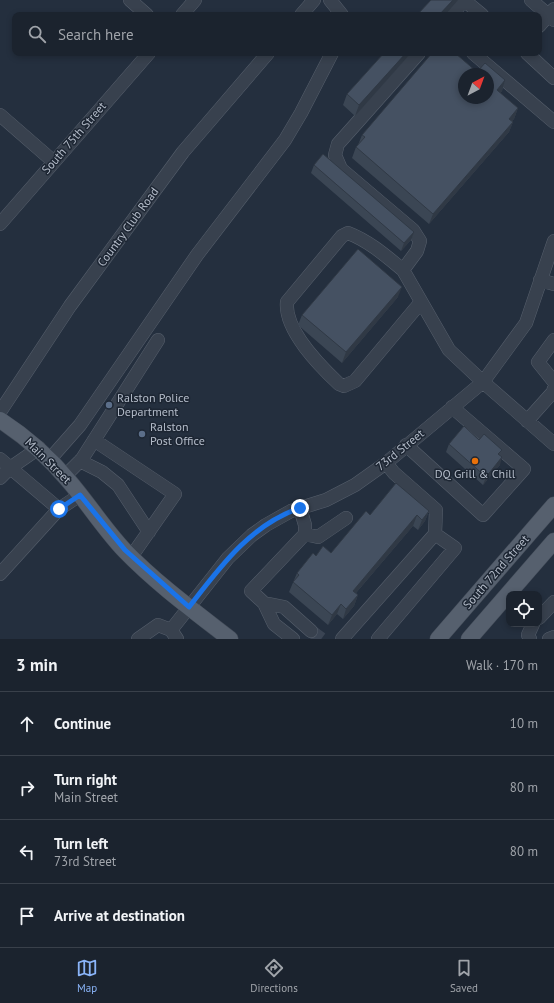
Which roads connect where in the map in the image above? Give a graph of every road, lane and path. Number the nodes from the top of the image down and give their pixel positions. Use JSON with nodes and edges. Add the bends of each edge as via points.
{"nodes":[{"id":1,"x":130,"y":0,"type":"edge"},
{"id":2,"x":195,"y":0,"type":"edge"},
{"id":3,"x":314,"y":0,"type":"edge"},
{"id":4,"x":330,"y":0,"type":"edge"},
{"id":5,"x":531,"y":0,"type":"edge"},
{"id":6,"x":144,"y":12,"type":"edge"},
{"id":7,"x":185,"y":12,"type":"edge"},
{"id":8,"x":304,"y":12,"type":"edge"},
{"id":9,"x":340,"y":12,"type":"edge"},
{"id":10,"x":454,"y":12,"type":"edge"},
{"id":11,"x":478,"y":12,"type":"edge"},
{"id":12,"x":552,"y":15,"type":"edge"},
{"id":13,"x":542,"y":23,"type":"edge"},
{"id":14,"x":145,"y":56,"type":"edge"},
{"id":15,"x":265,"y":56,"type":"edge"},
{"id":16,"x":330,"y":56,"type":"edge"},
{"id":17,"x":416,"y":56,"type":"edge"},
{"id":18,"x":477,"y":56,"type":"edge"},
{"id":19,"x":530,"y":56,"type":"edge"},
{"id":20,"x":554,"y":78,"type":"edge"},
{"id":21,"x":0,"y":115,"type":"edge"},
{"id":22,"x":554,"y":122,"type":"edge"},
{"id":23,"x":54,"y":162,"type":"junction"},
{"id":24,"x":0,"y":224,"type":"edge"},
{"id":25,"x":554,"y":241,"type":"edge"},
{"id":26,"x":404,"y":270,"type":"junction"},
{"id":27,"x":540,"y":280,"type":"junction"},
{"id":28,"x":554,"y":284,"type":"edge"},
{"id":29,"x":421,"y":302,"type":"junction"},
{"id":30,"x":158,"y":340,"type":"dead end"},
{"id":31,"x":554,"y":340,"type":"edge"},
{"id":32,"x":483,"y":382,"type":"junction"},
{"id":33,"x":554,"y":382,"type":"edge"},
{"id":34,"x":554,"y":388,"type":"edge"},
{"id":35,"x":452,"y":407,"type":"junction"},
{"id":36,"x":0,"y":412,"type":"edge"},
{"id":37,"x":0,"y":420,"type":"edge"},
{"id":38,"x":527,"y":421,"type":"junction"},
{"id":39,"x":94,"y":440,"type":"junction"},
{"id":40,"x":554,"y":444,"type":"edge"},
{"id":41,"x":406,"y":445,"type":"junction"},
{"id":42,"x":44,"y":454,"type":"junction"},
{"id":43,"x":0,"y":459,"type":"edge"},
{"id":44,"x":80,"y":461,"type":"junction"},
{"id":45,"x":10,"y":468,"type":"junction"},
{"id":46,"x":390,"y":468,"type":"junction"},
{"id":47,"x":65,"y":476,"type":"junction"},
{"id":48,"x":0,"y":478,"type":"edge"},
{"id":49,"x":80,"y":495,"type":"junction"},
{"id":50,"x":554,"y":505,"type":"edge"},
{"id":51,"x":300,"y":508,"type":"junction"},
{"id":52,"x":59,"y":509,"type":"junction"},
{"id":53,"x":346,"y":518,"type":"dead end"},
{"id":54,"x":436,"y":528,"type":"junction"},
{"id":55,"x":149,"y":532,"type":"junction"},
{"id":56,"x":305,"y":534,"type":"junction"},
{"id":57,"x":554,"y":541,"type":"edge"},
{"id":58,"x":132,"y":557,"type":"junction"},
{"id":59,"x":0,"y":574,"type":"edge"},
{"id":60,"x":554,"y":602,"type":"edge"},
{"id":61,"x":264,"y":603,"type":"junction"},
{"id":62,"x":189,"y":607,"type":"junction"},
{"id":63,"x":542,"y":615,"type":"edge"},
{"id":64,"x":532,"y":627,"type":"edge"},
{"id":65,"x":311,"y":631,"type":"tunnel mouth"},
{"id":66,"x":174,"y":635,"type":"edge"},
{"id":67,"x":554,"y":637,"type":"edge"},
{"id":68,"x":138,"y":639,"type":"edge"},
{"id":69,"x":230,"y":639,"type":"edge"},
{"id":70,"x":293,"y":639,"type":"edge"},
{"id":71,"x":342,"y":639,"type":"edge"},
{"id":72,"x":378,"y":639,"type":"edge"},
{"id":73,"x":438,"y":639,"type":"edge"},
{"id":74,"x":469,"y":639,"type":"edge"},
{"id":75,"x":530,"y":639,"type":"edge"},
{"id":76,"x":549,"y":639,"type":"edge"}],
"edges":[{"from":1,"to":6,"type":"street"},
{"from":2,"to":7,"type":"street"},
{"from":3,"to":8,"type":"street"},
{"from":4,"to":9,"type":"street"},
{"from":5,"to":12,"type":"street"},
{"from":10,"to":11,"type":"street","via":[[464,0]]},
{"from":12,"to":13,"type":"street"},
{"from":14,"to":23,"type":"street","name":"South 75th Street"},
{"from":15,"to":36,"type":"street","name":"Country Club Road","via":[[183,152],[70,306]]},
{"from":16,"to":42,"type":"street","via":[[302,113],[285,140],[193,262],[80,426]]},
{"from":17,"to":26,"type":"street","via":[[338,144],[336,154],[341,169],[413,230],[420,241],[417,251]]},
{"from":18,"to":22,"type":"street"},
{"from":19,"to":20,"type":"street"},
{"from":21,"to":23,"type":"street"},
{"from":23,"to":24,"type":"street","name":"South 75th Street"},
{"from":25,"to":27,"type":"street","name":"73rd Street"},
{"from":26,"to":29,"type":"street"},
{"from":26,"to":29,"type":"street","via":[[360,237],[348,233],[342,236],[287,302],[286,311],[311,357],[344,386],[354,382]]},
{"from":27,"to":28,"type":"street"},
{"from":27,"to":32,"type":"street","name":"73rd Street","via":[[526,323]]},
{"from":29,"to":32,"type":"street","via":[[449,350]]},
{"from":30,"to":39,"type":"street"},
{"from":31,"to":33,"type":"street","via":[[538,362]]},
{"from":32,"to":35,"type":"street","name":"73rd Street"},
{"from":32,"to":38,"type":"street"},
{"from":34,"to":38,"type":"street"},
{"from":35,"to":41,"type":"street","name":"73rd Street"},
{"from":35,"to":41,"type":"street","via":[[524,469],[483,515]]},
{"from":37,"to":42,"type":"main road","name":"Main Street"},
{"from":38,"to":40,"type":"street"},
{"from":39,"to":44,"type":"street"},
{"from":39,"to":55,"type":"street","via":[[175,494]]},
{"from":41,"to":46,"type":"street","name":"73rd Street"},
{"from":42,"to":45,"type":"street"},
{"from":42,"to":47,"type":"main road","name":"Main Street"},
{"from":43,"to":45,"type":"street"},
{"from":44,"to":47,"type":"street"},
{"from":44,"to":55,"type":"street","via":[[102,472],[118,485]]},
{"from":45,"to":48,"type":"street"},
{"from":45,"to":52,"type":"street"},
{"from":46,"to":51,"type":"street","name":"73rd Street","via":[[341,493]]},
{"from":46,"to":54,"type":"street","via":[[436,510]]},
{"from":47,"to":49,"type":"main road","name":"Main Street"},
{"from":49,"to":52,"type":"street"},
{"from":49,"to":58,"type":"main road","name":"Main Street"},
{"from":50,"to":73,"type":"main road","name":"South 72nd Street"},
{"from":51,"to":56,"type":"street"},
{"from":51,"to":62,"type":"street","name":"73rd Street","via":[[266,525],[241,544]]},
{"from":52,"to":59,"type":"street"},
{"from":53,"to":56,"type":"street","via":[[318,537]]},
{"from":54,"to":71,"type":"street"},
{"from":54,"to":72,"type":"street","via":[[455,548]]},
{"from":55,"to":58,"type":"street"},
{"from":56,"to":61,"type":"street","via":[[251,591]]},
{"from":57,"to":74,"type":"main road","name":"South 72nd Street"},
{"from":58,"to":62,"type":"main road","name":"Main Street"},
{"from":60,"to":63,"type":"street"},
{"from":61,"to":65,"type":"street","via":[[284,607]]},
{"from":61,"to":70,"type":"street","via":[[274,624]]},
{"from":62,"to":66,"type":"street","name":"73rd Street"},
{"from":62,"to":69,"type":"main road","name":"Main Street"},
{"from":64,"to":75,"type":"street","via":[[528,635]]},
{"from":66,"to":68,"type":"street","via":[[158,625]]},
{"from":67,"to":76,"type":"street"}]}
